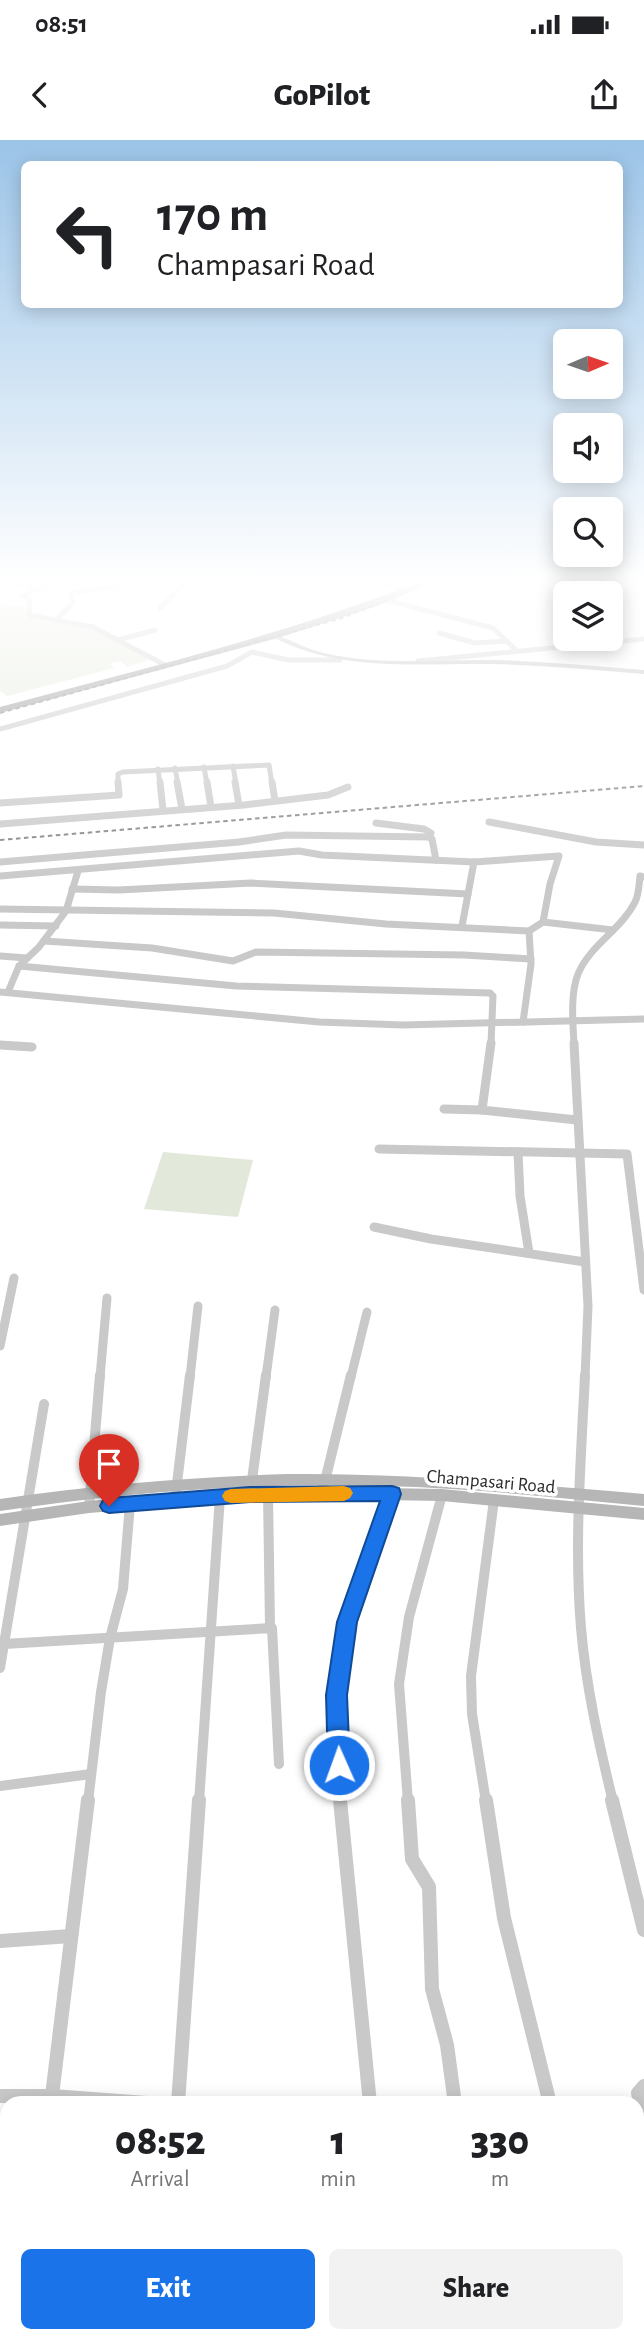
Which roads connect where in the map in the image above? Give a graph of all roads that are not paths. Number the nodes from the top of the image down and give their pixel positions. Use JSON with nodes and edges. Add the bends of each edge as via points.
{"nodes":[{"id":1,"x":107,"y":681,"type":"edge"},
{"id":2,"x":174,"y":681,"type":"edge"},
{"id":3,"x":0,"y":710,"type":"edge"},
{"id":4,"x":0,"y":729,"type":"edge"},
{"id":5,"x":233,"y":766,"type":"junction"},
{"id":6,"x":204,"y":767,"type":"junction"},
{"id":7,"x":175,"y":768,"type":"junction"},
{"id":8,"x":158,"y":769,"type":"junction"},
{"id":9,"x":348,"y":787,"type":"dead end"},
{"id":10,"x":119,"y":794,"type":"junction"},
{"id":11,"x":275,"y":801,"type":"junction"},
{"id":12,"x":0,"y":803,"type":"edge"},
{"id":13,"x":239,"y":805,"type":"junction"},
{"id":14,"x":211,"y":807,"type":"junction"},
{"id":15,"x":182,"y":809,"type":"junction"},
{"id":16,"x":163,"y":810,"type":"junction"},
{"id":17,"x":125,"y":812,"type":"junction"},
{"id":18,"x":489,"y":822,"type":"dead end"},
{"id":19,"x":376,"y":823,"type":"dead end"},
{"id":20,"x":0,"y":824,"type":"edge"},
{"id":21,"x":429,"y":837,"type":"junction"},
{"id":22,"x":644,"y":845,"type":"edge"},
{"id":23,"x":436,"y":860,"type":"junction"},
{"id":24,"x":0,"y":862,"type":"edge"},
{"id":25,"x":474,"y":862,"type":"junction"},
{"id":26,"x":78,"y":871,"type":"junction"},
{"id":27,"x":0,"y":876,"type":"edge"},
{"id":28,"x":644,"y":877,"type":"edge"},
{"id":29,"x":72,"y":889,"type":"junction"},
{"id":30,"x":468,"y":894,"type":"junction"},
{"id":31,"x":0,"y":909,"type":"edge"},
{"id":32,"x":66,"y":911,"type":"junction"},
{"id":33,"x":543,"y":922,"type":"junction"},
{"id":34,"x":0,"y":925,"type":"edge"},
{"id":35,"x":56,"y":926,"type":"junction"},
{"id":36,"x":462,"y":926,"type":"junction"},
{"id":37,"x":613,"y":930,"type":"junction"},
{"id":38,"x":529,"y":931,"type":"junction"},
{"id":39,"x":44,"y":941,"type":"junction"},
{"id":40,"x":0,"y":956,"type":"edge"},
{"id":41,"x":27,"y":958,"type":"junction"},
{"id":42,"x":531,"y":959,"type":"junction"},
{"id":43,"x":19,"y":966,"type":"junction"},
{"id":44,"x":4,"y":992,"type":"edge"},
{"id":45,"x":644,"y":1019,"type":"edge"},
{"id":46,"x":573,"y":1020,"type":"junction"},
{"id":47,"x":523,"y":1022,"type":"junction"},
{"id":48,"x":494,"y":1023,"type":"junction"},
{"id":49,"x":0,"y":1045,"type":"edge"},
{"id":50,"x":32,"y":1047,"type":"dead end"},
{"id":51,"x":444,"y":1109,"type":"dead end"},
{"id":52,"x":482,"y":1110,"type":"junction"},
{"id":53,"x":577,"y":1120,"type":"junction"},
{"id":54,"x":379,"y":1149,"type":"dead end"},
{"id":55,"x":518,"y":1152,"type":"junction"},
{"id":56,"x":578,"y":1154,"type":"junction"},
{"id":57,"x":374,"y":1227,"type":"dead end"},
{"id":58,"x":529,"y":1253,"type":"junction"},
{"id":59,"x":586,"y":1262,"type":"junction"},
{"id":60,"x":14,"y":1279,"type":"dead end"},
{"id":61,"x":644,"y":1290,"type":"edge"},
{"id":62,"x":107,"y":1298,"type":"dead end"},
{"id":63,"x":198,"y":1306,"type":"dead end"},
{"id":64,"x":4,"y":1308,"type":"edge"},
{"id":65,"x":275,"y":1310,"type":"dead end"},
{"id":66,"x":367,"y":1312,"type":"dead end"},
{"id":67,"x":0,"y":1346,"type":"edge"},
{"id":68,"x":44,"y":1404,"type":"dead end"},
{"id":69,"x":323,"y":1486,"type":"junction"},
{"id":70,"x":251,"y":1488,"type":"junction"},
{"id":71,"x":176,"y":1493,"type":"junction"},
{"id":72,"x":268,"y":1494,"type":"junction"},
{"id":73,"x":392,"y":1494,"type":"junction"},
{"id":74,"x":442,"y":1495,"type":"junction"},
{"id":75,"x":220,"y":1497,"type":"junction"},
{"id":76,"x":89,"y":1500,"type":"junction"},
{"id":77,"x":494,"y":1500,"type":"junction"},
{"id":78,"x":644,"y":1500,"type":"edge"},
{"id":79,"x":580,"y":1502,"type":"junction"},
{"id":80,"x":130,"y":1504,"type":"junction"},
{"id":81,"x":0,"y":1505,"type":"edge"},
{"id":82,"x":27,"y":1508,"type":"junction"},
{"id":83,"x":644,"y":1514,"type":"edge"},
{"id":84,"x":0,"y":1520,"type":"edge"},
{"id":85,"x":270,"y":1627,"type":"junction"},
{"id":86,"x":211,"y":1632,"type":"junction"},
{"id":87,"x":110,"y":1638,"type":"junction"},
{"id":88,"x":4,"y":1644,"type":"junction"},
{"id":89,"x":0,"y":1668,"type":"edge"},
{"id":90,"x":279,"y":1764,"type":"dead end"},
{"id":91,"x":91,"y":1774,"type":"junction"},
{"id":92,"x":0,"y":1786,"type":"edge"},
{"id":93,"x":644,"y":1930,"type":"edge"},
{"id":94,"x":71,"y":1936,"type":"junction"},
{"id":95,"x":0,"y":1941,"type":"edge"},
{"id":96,"x":52,"y":2096,"type":"edge"},
{"id":97,"x":179,"y":2096,"type":"edge"},
{"id":98,"x":369,"y":2096,"type":"edge"},
{"id":99,"x":454,"y":2096,"type":"edge"},
{"id":100,"x":548,"y":2096,"type":"edge"}],
"edges":[{"from":1,"to":3,"type":"highway"},
{"from":2,"to":4,"type":"street"},
{"from":5,"to":6,"type":"street"},
{"from":5,"to":11,"type":"street","via":[[269,765]]},
{"from":5,"to":13,"type":"street"},
{"from":6,"to":7,"type":"street"},
{"from":6,"to":14,"type":"street"},
{"from":7,"to":8,"type":"street"},
{"from":7,"to":15,"type":"street"},
{"from":8,"to":10,"type":"street","via":[[120,773]]},
{"from":8,"to":16,"type":"street"},
{"from":9,"to":11,"type":"street","via":[[328,795]]},
{"from":10,"to":12,"type":"street"},
{"from":10,"to":17,"type":"street"},
{"from":11,"to":13,"type":"street"},
{"from":13,"to":14,"type":"street"},
{"from":14,"to":15,"type":"street"},
{"from":15,"to":16,"type":"street"},
{"from":16,"to":17,"type":"street"},
{"from":17,"to":20,"type":"street"},
{"from":18,"to":22,"type":"street","via":[[597,842]]},
{"from":19,"to":21,"type":"street","via":[[425,829],[432,833]]},
{"from":21,"to":23,"type":"street"},
{"from":21,"to":24,"type":"street","via":[[270,835],[239,842]]},
{"from":23,"to":25,"type":"street"},
{"from":23,"to":26,"type":"street","via":[[299,851]]},
{"from":25,"to":30,"type":"street"},
{"from":25,"to":33,"type":"street","via":[[559,856]]},
{"from":26,"to":27,"type":"street"},
{"from":26,"to":29,"type":"street"},
{"from":28,"to":37,"type":"street","via":[[640,876],[636,901]]},
{"from":29,"to":30,"type":"street","via":[[251,883]]},
{"from":29,"to":32,"type":"street"},
{"from":30,"to":36,"type":"street"},
{"from":31,"to":32,"type":"street"},
{"from":32,"to":35,"type":"street"},
{"from":32,"to":36,"type":"street","via":[[274,914]]},
{"from":33,"to":37,"type":"street"},
{"from":33,"to":38,"type":"street"},
{"from":34,"to":35,"type":"street"},
{"from":35,"to":39,"type":"street"},
{"from":36,"to":38,"type":"street"},
{"from":37,"to":46,"type":"street","via":[[592,950],[577,976]]},
{"from":38,"to":42,"type":"street"},
{"from":39,"to":41,"type":"street"},
{"from":39,"to":42,"type":"street","via":[[152,948],[233,961],[256,952]]},
{"from":40,"to":41,"type":"street"},
{"from":41,"to":43,"type":"street"},
{"from":42,"to":47,"type":"street"},
{"from":43,"to":44,"type":"street"},
{"from":43,"to":48,"type":"street","via":[[236,986],[491,993]]},
{"from":44,"to":48,"type":"street","via":[[307,1021]]},
{"from":45,"to":46,"type":"street"},
{"from":46,"to":47,"type":"street"},
{"from":46,"to":53,"type":"street"},
{"from":47,"to":48,"type":"street"},
{"from":48,"to":52,"type":"street"},
{"from":49,"to":50,"type":"street"},
{"from":51,"to":52,"type":"street"},
{"from":52,"to":53,"type":"street"},
{"from":53,"to":56,"type":"street"},
{"from":54,"to":55,"type":"street"},
{"from":55,"to":56,"type":"street"},
{"from":55,"to":58,"type":"street"},
{"from":56,"to":59,"type":"street"},
{"from":56,"to":61,"type":"street","via":[[627,1154]]},
{"from":57,"to":58,"type":"street"},
{"from":58,"to":59,"type":"street"},
{"from":59,"to":79,"type":"street"},
{"from":60,"to":64,"type":"street"},
{"from":62,"to":76,"type":"street"},
{"from":63,"to":71,"type":"street"},
{"from":64,"to":67,"type":"street"},
{"from":65,"to":70,"type":"street"},
{"from":66,"to":69,"type":"street"},
{"from":68,"to":82,"type":"street"},
{"from":69,"to":70,"type":"main road","name":"Champasari Road"},
{"from":69,"to":72,"type":"main road","name":"Champasari Road"},
{"from":69,"to":73,"type":"main road","name":"Champasari Road"},
{"from":69,"to":79,"type":"main road","name":"Champasari Road","via":[[441,1482]]},
{"from":70,"to":71,"type":"main road","name":"Champasari Road"},
{"from":70,"to":72,"type":"main road","name":"Champasari Road"},
{"from":70,"to":75,"type":"main road","name":"Champasari Road"},
{"from":71,"to":75,"type":"main road","name":"Champasari Road"},
{"from":71,"to":76,"type":"main road","name":"Champasari Road"},
{"from":71,"to":80,"type":"main road","name":"Champasari Road"},
{"from":72,"to":85,"type":"street"},
{"from":73,"to":74,"type":"main road","name":"Champasari Road"},
{"from":73,"to":98,"type":"street","via":[[347,1622],[336,1695],[340,1812]]},
{"from":74,"to":77,"type":"main road","name":"Champasari Road"},
{"from":74,"to":99,"type":"street","via":[[409,1617],[399,1684],[412,1859],[429,1887],[432,1989]]},
{"from":75,"to":86,"type":"street"},
{"from":76,"to":80,"type":"main road","name":"Champasari Road"},
{"from":76,"to":82,"type":"main road","name":"Champasari Road"},
{"from":77,"to":79,"type":"main road","name":"Champasari Road"},
{"from":77,"to":100,"type":"street","via":[[471,1676],[472,1714],[504,1918]]},
{"from":78,"to":79,"type":"main road","name":"Champasari Road"},
{"from":79,"to":83,"type":"main road","name":"Champasari Road"},
{"from":79,"to":93,"type":"street","via":[[581,1627],[594,1725]]},
{"from":80,"to":87,"type":"street","via":[[124,1589]]},
{"from":81,"to":82,"type":"main road","name":"Champasari Road"},
{"from":82,"to":84,"type":"main road","name":"Champasari Road"},
{"from":82,"to":88,"type":"street"},
{"from":85,"to":86,"type":"street"},
{"from":85,"to":90,"type":"street","via":[[274,1630]]},
{"from":86,"to":87,"type":"street"},
{"from":86,"to":97,"type":"street"},
{"from":87,"to":88,"type":"street"},
{"from":87,"to":91,"type":"street"},
{"from":88,"to":89,"type":"street"},
{"from":91,"to":92,"type":"street"},
{"from":91,"to":94,"type":"street"},
{"from":94,"to":95,"type":"street"},
{"from":94,"to":96,"type":"street"}]}
